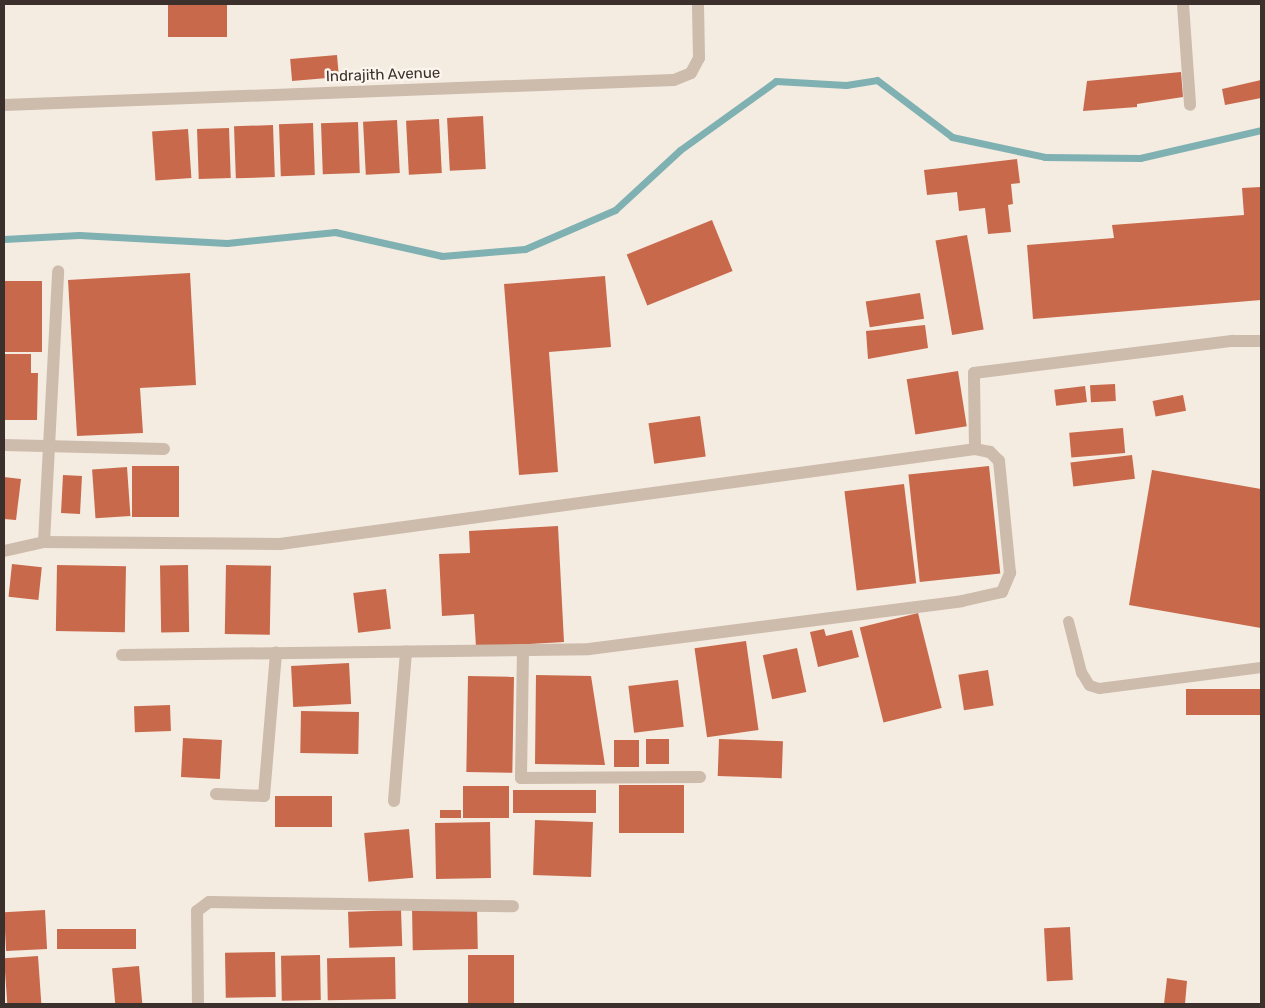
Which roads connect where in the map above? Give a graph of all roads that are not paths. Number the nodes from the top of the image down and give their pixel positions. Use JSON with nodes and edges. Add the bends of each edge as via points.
{"nodes":[{"id":1,"x":698,"y":4,"type":"edge"},
{"id":2,"x":1183,"y":4,"type":"edge"},
{"id":3,"x":4,"y":105,"type":"edge"},
{"id":4,"x":1190,"y":105,"type":"dead end"},
{"id":5,"x":58,"y":271,"type":"dead end"},
{"id":6,"x":1261,"y":341,"type":"edge"},
{"id":7,"x":4,"y":444,"type":"edge"},
{"id":8,"x":46,"y":446,"type":"junction"},
{"id":9,"x":164,"y":448,"type":"dead end"},
{"id":10,"x":975,"y":449,"type":"junction"},
{"id":11,"x":44,"y":542,"type":"junction"},
{"id":12,"x":4,"y":551,"type":"edge"},
{"id":13,"x":1068,"y":621,"type":"dead end"},
{"id":14,"x":523,"y":650,"type":"junction"},
{"id":15,"x":406,"y":651,"type":"junction"},
{"id":16,"x":276,"y":653,"type":"junction"},
{"id":17,"x":122,"y":655,"type":"dead end"},
{"id":18,"x":1261,"y":667,"type":"edge"},
{"id":19,"x":700,"y":777,"type":"dead end"},
{"id":20,"x":216,"y":794,"type":"dead end"},
{"id":21,"x":394,"y":801,"type":"dead end"},
{"id":22,"x":513,"y":906,"type":"dead end"},
{"id":23,"x":198,"y":1004,"type":"edge"}],
"edges":[{"from":1,"to":3,"type":"street","name":"Indrajith Avenue","via":[[699,58],[691,73],[674,80]]},
{"from":2,"to":4,"type":"street"},
{"from":5,"to":8,"type":"street"},
{"from":6,"to":10,"type":"street","via":[[1232,341],[974,373]]},
{"from":7,"to":8,"type":"street"},
{"from":8,"to":9,"type":"street"},
{"from":8,"to":11,"type":"street"},
{"from":10,"to":11,"type":"street","via":[[280,544]]},
{"from":10,"to":14,"type":"street","via":[[990,452],[999,461],[1010,573],[1002,592],[962,602],[589,649]]},
{"from":11,"to":12,"type":"street"},
{"from":13,"to":18,"type":"lane","via":[[1081,672],[1089,685],[1098,688]]},
{"from":14,"to":15,"type":"street"},
{"from":14,"to":19,"type":"street","via":[[522,778]]},
{"from":15,"to":16,"type":"street"},
{"from":15,"to":21,"type":"street"},
{"from":16,"to":17,"type":"street"},
{"from":16,"to":20,"type":"street","via":[[264,796]]},
{"from":22,"to":23,"type":"street","via":[[210,902],[198,911]]}]}
